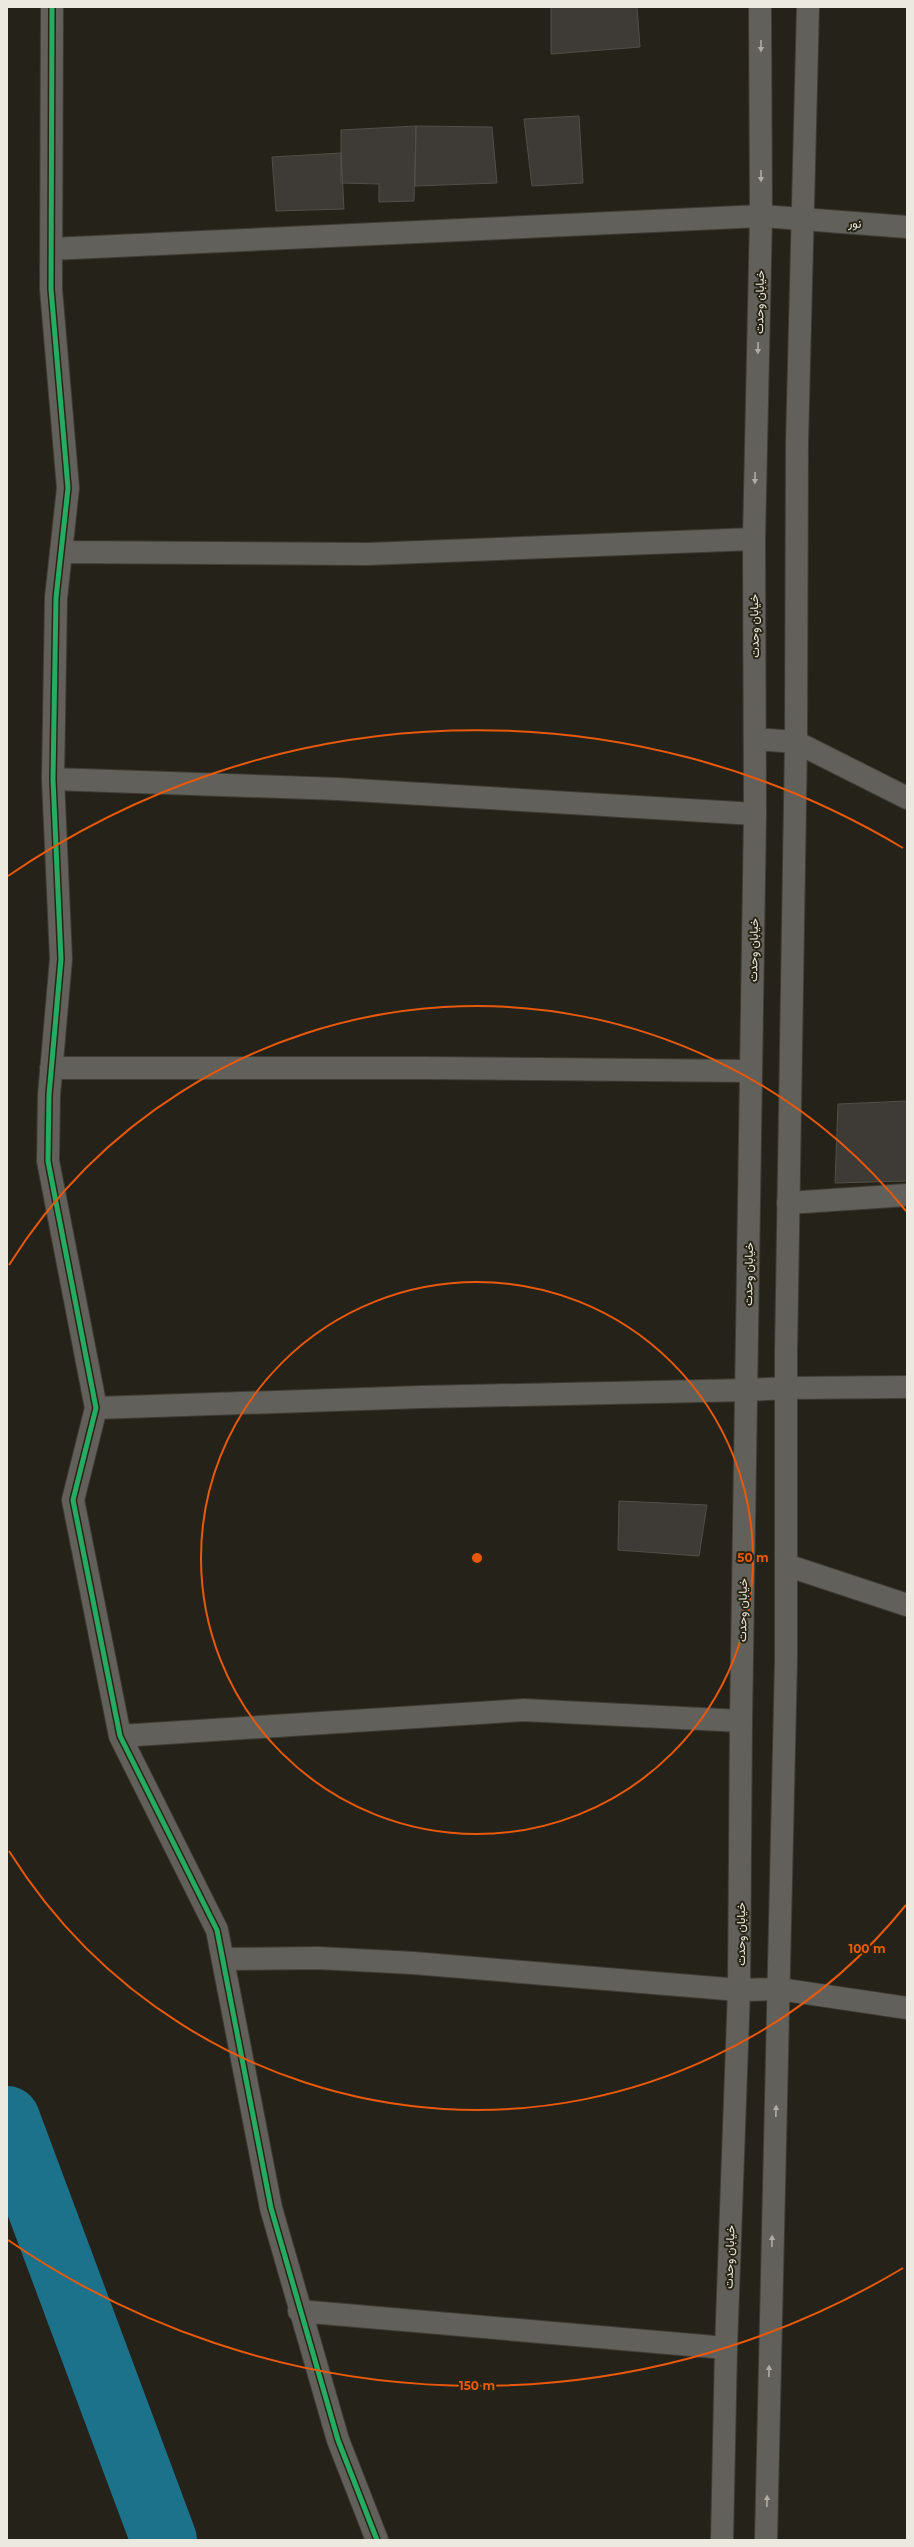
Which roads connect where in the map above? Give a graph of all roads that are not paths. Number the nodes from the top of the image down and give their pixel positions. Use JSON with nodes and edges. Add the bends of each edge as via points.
{"nodes":[{"id":1,"x":52,"y":7,"type":"edge"},
{"id":2,"x":760,"y":7,"type":"edge"},
{"id":3,"x":808,"y":7,"type":"edge"},
{"id":4,"x":761,"y":216,"type":"junction"},
{"id":5,"x":802,"y":219,"type":"junction"},
{"id":6,"x":907,"y":227,"type":"edge"},
{"id":7,"x":51,"y":249,"type":"junction"},
{"id":8,"x":754,"y":539,"type":"junction"},
{"id":9,"x":61,"y":552,"type":"junction"},
{"id":10,"x":756,"y":739,"type":"junction"},
{"id":11,"x":796,"y":742,"type":"junction"},
{"id":12,"x":53,"y":779,"type":"junction"},
{"id":13,"x":907,"y":798,"type":"edge"},
{"id":14,"x":755,"y":814,"type":"junction"},
{"id":15,"x":51,"y":1068,"type":"junction"},
{"id":16,"x":751,"y":1071,"type":"junction"},
{"id":17,"x":907,"y":1195,"type":"edge"},
{"id":18,"x":788,"y":1203,"type":"junction"},
{"id":19,"x":907,"y":1387,"type":"edge"},
{"id":20,"x":786,"y":1388,"type":"junction"},
{"id":21,"x":747,"y":1390,"type":"junction"},
{"id":22,"x":96,"y":1408,"type":"junction"},
{"id":23,"x":786,"y":1565,"type":"junction"},
{"id":24,"x":907,"y":1605,"type":"edge"},
{"id":25,"x":740,"y":1721,"type":"junction"},
{"id":26,"x":120,"y":1736,"type":"junction"},
{"id":27,"x":223,"y":1959,"type":"junction"},
{"id":28,"x":779,"y":1989,"type":"junction"},
{"id":29,"x":740,"y":1990,"type":"junction"},
{"id":30,"x":907,"y":2008,"type":"edge"},
{"id":31,"x":300,"y":2310,"type":"junction"},
{"id":32,"x":726,"y":2348,"type":"junction"},
{"id":33,"x":377,"y":2540,"type":"edge"},
{"id":34,"x":722,"y":2540,"type":"edge"},
{"id":35,"x":766,"y":2540,"type":"edge"}],
"edges":[{"from":1,"to":7,"type":"street"},
{"from":2,"to":4,"type":"street","name":"خیابان وحدت","one_way":true},
{"from":3,"to":5,"type":"street"},
{"from":4,"to":5,"type":"street","name":"نور"},
{"from":4,"to":7,"type":"street","name":"نور"},
{"from":4,"to":8,"type":"street","name":"خیابان وحدت","one_way":true},
{"from":5,"to":6,"type":"street","name":"نور"},
{"from":5,"to":11,"type":"street","via":[[797,443]]},
{"from":7,"to":9,"type":"street","via":[[51,289],[68,488]]},
{"from":8,"to":9,"type":"street","via":[[368,554]]},
{"from":8,"to":10,"type":"street","name":"خیابان وحدت"},
{"from":9,"to":12,"type":"street","via":[[56,598]]},
{"from":10,"to":11,"type":"street"},
{"from":10,"to":14,"type":"street","name":"خیابان وحدت"},
{"from":11,"to":13,"type":"street"},
{"from":11,"to":18,"type":"street"},
{"from":12,"to":14,"type":"street","via":[[338,789]]},
{"from":12,"to":15,"type":"street","via":[[60,959]]},
{"from":14,"to":16,"type":"street","name":"خیابان وحدت"},
{"from":15,"to":16,"type":"street"},
{"from":15,"to":22,"type":"street","via":[[48,1162]]},
{"from":16,"to":21,"type":"street","name":"خیابان وحدت"},
{"from":17,"to":18,"type":"street"},
{"from":18,"to":20,"type":"street"},
{"from":19,"to":20,"type":"street"},
{"from":20,"to":21,"type":"street"},
{"from":20,"to":23,"type":"street"},
{"from":21,"to":22,"type":"street","via":[[413,1397]]},
{"from":21,"to":25,"type":"street","name":"خیابان وحدت"},
{"from":22,"to":26,"type":"street","via":[[73,1500]]},
{"from":23,"to":24,"type":"street"},
{"from":23,"to":28,"type":"street"},
{"from":25,"to":26,"type":"street","via":[[524,1710]]},
{"from":25,"to":29,"type":"street","name":"خیابان وحدت"},
{"from":26,"to":27,"type":"street","via":[[217,1930]]},
{"from":27,"to":29,"type":"street","via":[[318,1958],[413,1963]]},
{"from":27,"to":31,"type":"street","via":[[271,2208]]},
{"from":28,"to":29,"type":"street"},
{"from":28,"to":30,"type":"street"},
{"from":35,"to":28,"type":"street","one_way":true},
{"from":29,"to":32,"type":"street","name":"خیابان وحدت"},
{"from":31,"to":32,"type":"street"},
{"from":31,"to":33,"type":"street","via":[[338,2440]]},
{"from":32,"to":34,"type":"street","name":"خیابان وحدت"}]}
